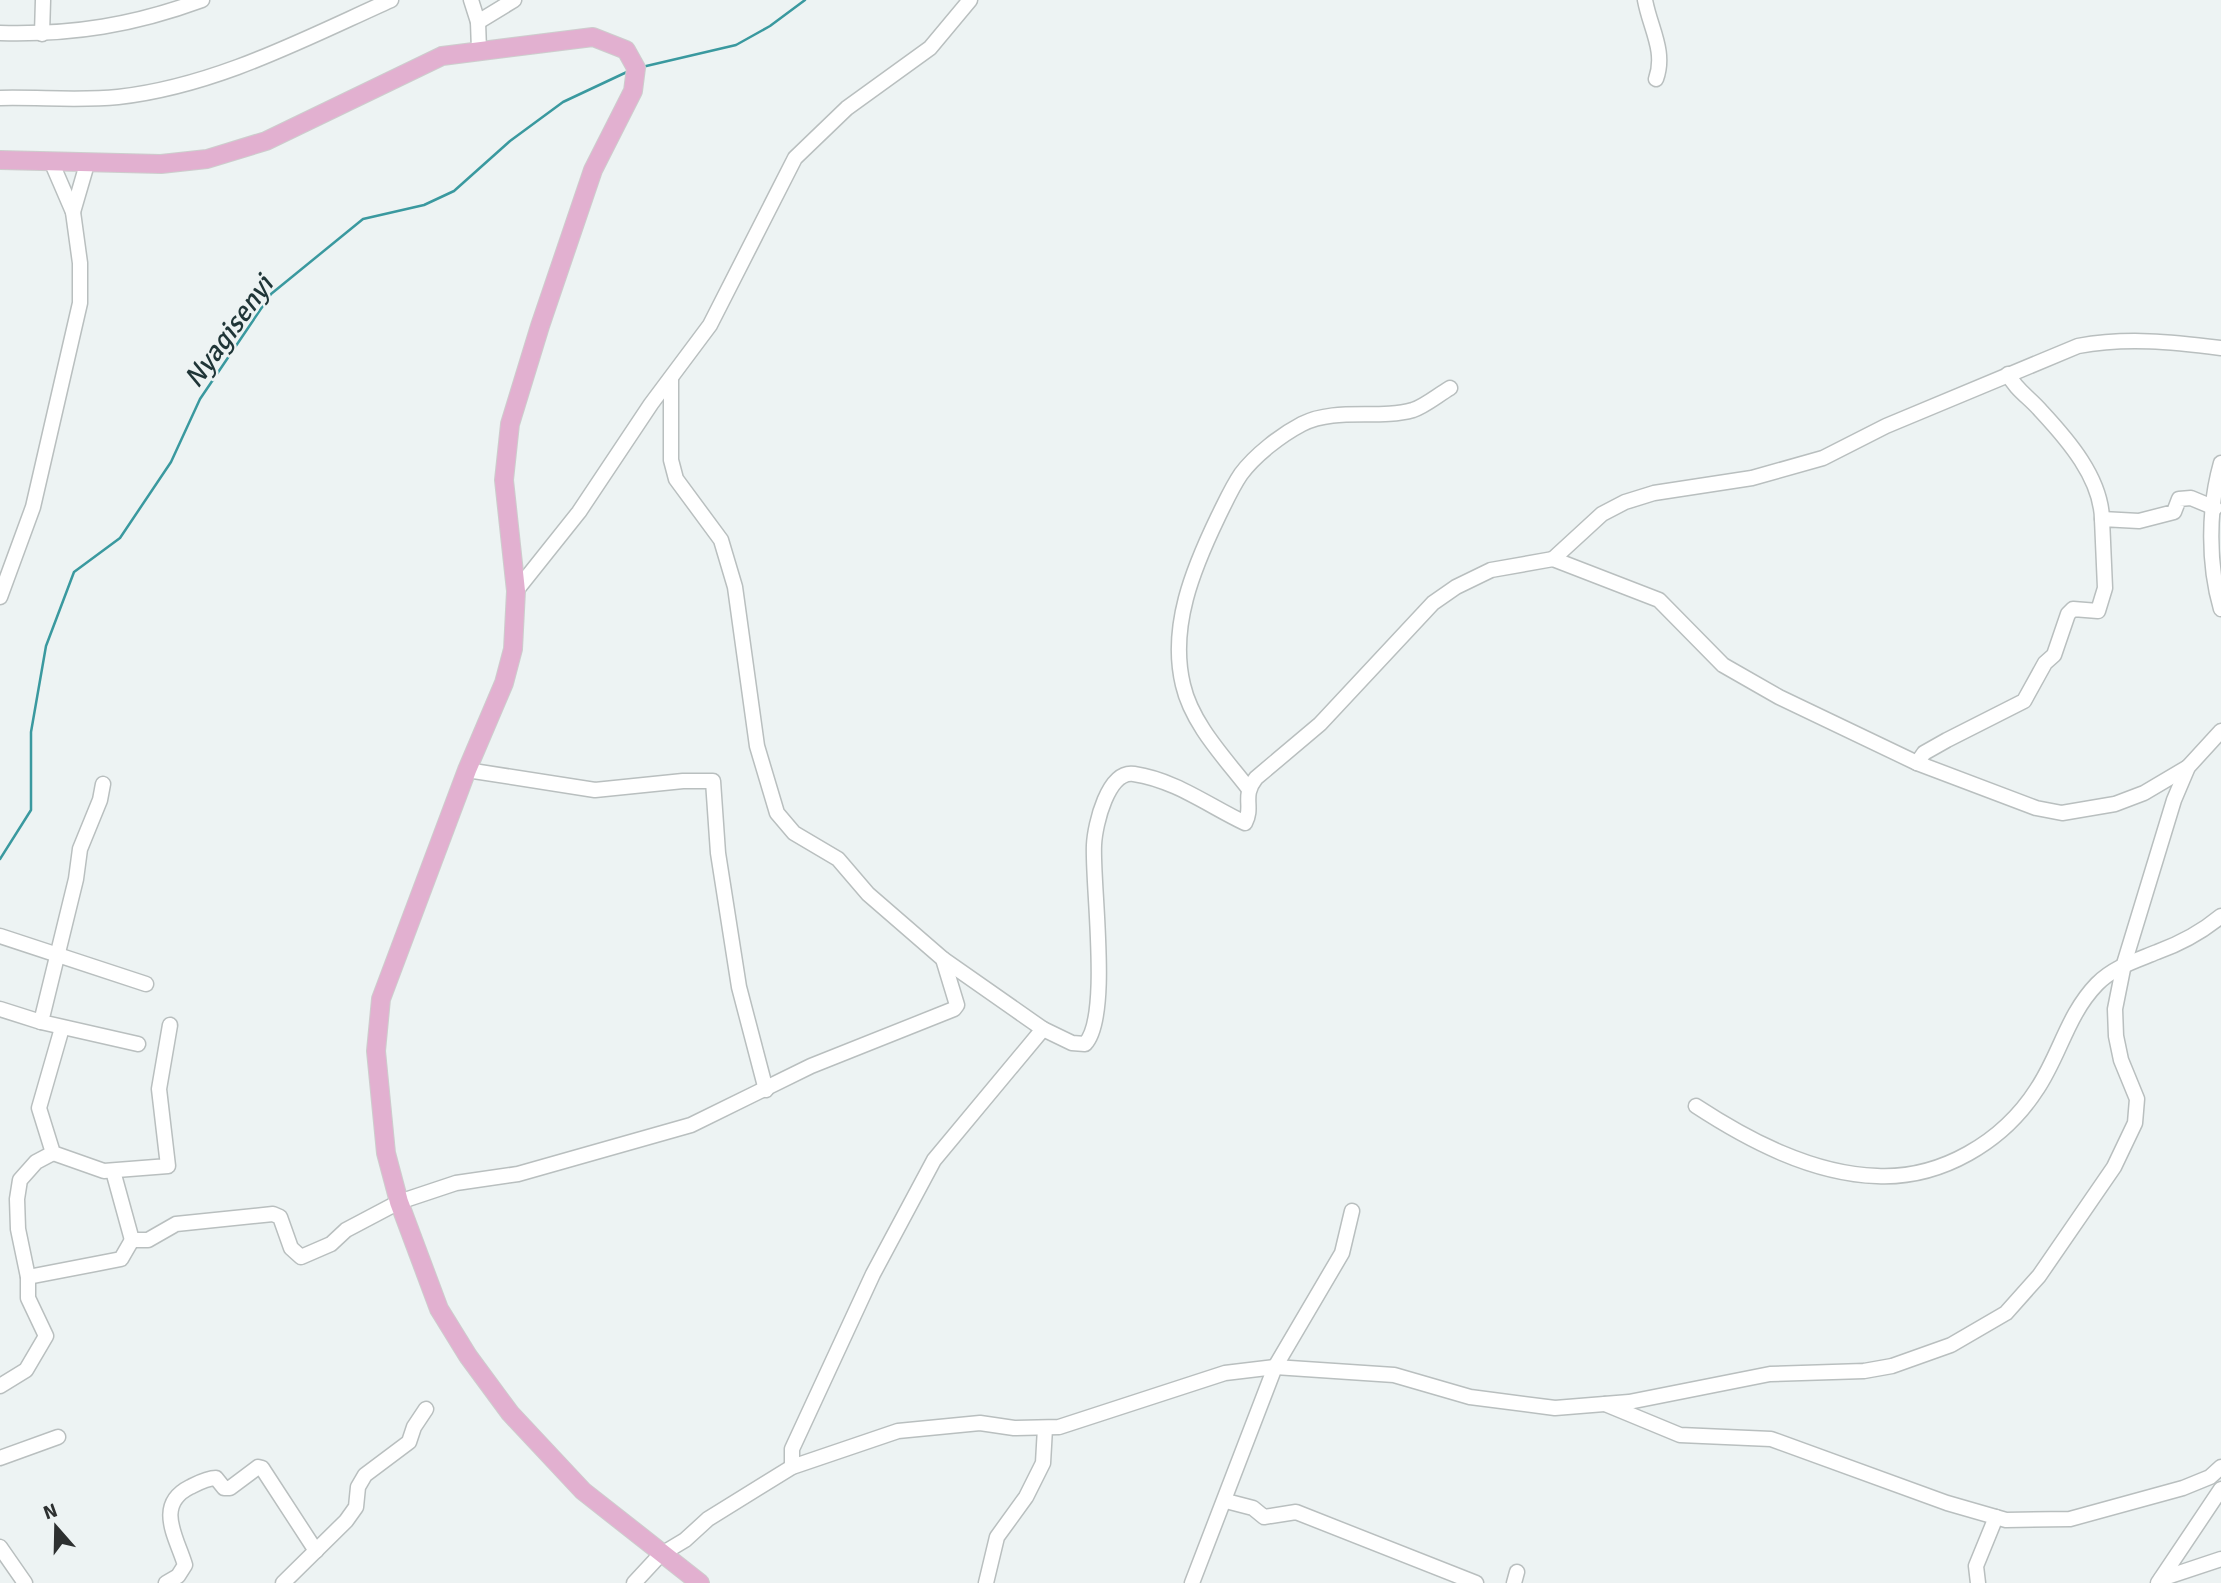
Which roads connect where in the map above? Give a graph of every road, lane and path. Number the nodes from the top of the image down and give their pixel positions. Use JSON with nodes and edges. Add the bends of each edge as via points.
{"nodes":[{"id":1,"x":43,"y":0,"type":"edge"},
{"id":2,"x":202,"y":0,"type":"edge"},
{"id":3,"x":391,"y":0,"type":"edge"},
{"id":4,"x":471,"y":0,"type":"edge"},
{"id":5,"x":514,"y":0,"type":"edge"},
{"id":6,"x":970,"y":0,"type":"edge"},
{"id":7,"x":1646,"y":0,"type":"edge"},
{"id":8,"x":478,"y":22,"type":"junction"},
{"id":9,"x":0,"y":33,"type":"edge"},
{"id":10,"x":42,"y":34,"type":"junction"},
{"id":11,"x":479,"y":50,"type":"junction"},
{"id":12,"x":1656,"y":79,"type":"dead end"},
{"id":13,"x":0,"y":98,"type":"edge"},
{"id":14,"x":0,"y":160,"type":"edge"},
{"id":15,"x":51,"y":161,"type":"junction"},
{"id":16,"x":87,"y":164,"type":"junction"},
{"id":17,"x":73,"y":212,"type":"junction"},
{"id":18,"x":2221,"y":348,"type":"edge"},
{"id":19,"x":2008,"y":374,"type":"junction"},
{"id":20,"x":671,"y":380,"type":"junction"},
{"id":21,"x":1450,"y":388,"type":"dead end"},
{"id":22,"x":2221,"y":463,"type":"edge"},
{"id":23,"x":2215,"y":508,"type":"junction"},
{"id":24,"x":2102,"y":519,"type":"junction"},
{"id":25,"x":1553,"y":559,"type":"junction"},
{"id":26,"x":516,"y":591,"type":"junction"},
{"id":27,"x":0,"y":597,"type":"edge"},
{"id":28,"x":2221,"y":609,"type":"edge"},
{"id":29,"x":2221,"y":731,"type":"edge"},
{"id":30,"x":1917,"y":763,"type":"junction"},
{"id":31,"x":2188,"y":767,"type":"junction"},
{"id":32,"x":467,"y":770,"type":"junction"},
{"id":33,"x":103,"y":784,"type":"dead end"},
{"id":34,"x":1248,"y":788,"type":"junction"},
{"id":35,"x":2221,"y":916,"type":"edge"},
{"id":36,"x":0,"y":936,"type":"edge"},
{"id":37,"x":57,"y":954,"type":"junction"},
{"id":38,"x":943,"y":959,"type":"junction"},
{"id":39,"x":2124,"y":964,"type":"junction"},
{"id":40,"x":146,"y":984,"type":"dead end"},
{"id":41,"x":0,"y":1009,"type":"edge"},
{"id":42,"x":41,"y":1022,"type":"junction"},
{"id":43,"x":170,"y":1025,"type":"dead end"},
{"id":44,"x":62,"y":1028,"type":"junction"},
{"id":45,"x":1043,"y":1029,"type":"junction"},
{"id":46,"x":138,"y":1044,"type":"dead end"},
{"id":47,"x":766,"y":1090,"type":"junction"},
{"id":48,"x":1696,"y":1106,"type":"dead end"},
{"id":49,"x":53,"y":1153,"type":"junction"},
{"id":50,"x":113,"y":1171,"type":"junction"},
{"id":51,"x":399,"y":1202,"type":"junction"},
{"id":52,"x":1352,"y":1212,"type":"dead end"},
{"id":53,"x":132,"y":1240,"type":"junction"},
{"id":54,"x":28,"y":1277,"type":"junction"},
{"id":55,"x":1275,"y":1367,"type":"junction"},
{"id":56,"x":0,"y":1386,"type":"edge"},
{"id":57,"x":1604,"y":1404,"type":"junction"},
{"id":58,"x":426,"y":1409,"type":"dead end"},
{"id":59,"x":1045,"y":1428,"type":"junction"},
{"id":60,"x":58,"y":1437,"type":"dead end"},
{"id":61,"x":0,"y":1458,"type":"edge"},
{"id":62,"x":792,"y":1467,"type":"junction"},
{"id":63,"x":2221,"y":1467,"type":"edge"},
{"id":64,"x":2221,"y":1489,"type":"edge"},
{"id":65,"x":1226,"y":1501,"type":"junction"},
{"id":66,"x":1996,"y":1517,"type":"junction"},
{"id":67,"x":0,"y":1547,"type":"edge"},
{"id":68,"x":316,"y":1551,"type":"junction"},
{"id":69,"x":660,"y":1555,"type":"junction"},
{"id":70,"x":2221,"y":1559,"type":"edge"},
{"id":71,"x":2159,"y":1581,"type":"edge"},
{"id":72,"x":25,"y":1583,"type":"edge"},
{"id":73,"x":166,"y":1583,"type":"edge"},
{"id":74,"x":283,"y":1583,"type":"edge"},
{"id":75,"x":634,"y":1583,"type":"edge"},
{"id":76,"x":700,"y":1583,"type":"edge"},
{"id":77,"x":986,"y":1583,"type":"edge"},
{"id":78,"x":1192,"y":1583,"type":"edge"},
{"id":79,"x":1476,"y":1583,"type":"edge"},
{"id":80,"x":1978,"y":1583,"type":"edge"}],
"edges":[{"from":1,"to":10,"type":"street"},
{"from":2,"to":10,"type":"street","via":[[117,27]]},
{"from":3,"to":13,"type":"street","via":[[255,62],[161,88],[118,97]]},
{"from":4,"to":8,"type":"street"},
{"from":5,"to":8,"type":"street"},
{"from":6,"to":20,"type":"street","via":[[930,48],[847,108],[795,158],[710,325]]},
{"from":7,"to":12,"type":"street","via":[[1662,65]]},
{"from":8,"to":11,"type":"street"},
{"from":9,"to":10,"type":"street"},
{"from":11,"to":16,"type":"main road","via":[[442,56],[266,141],[207,159]]},
{"from":11,"to":26,"type":"main road","via":[[593,37],[626,50],[636,68],[633,91],[593,170],[510,424],[504,480]]},
{"from":14,"to":15,"type":"main road"},
{"from":15,"to":16,"type":"main road"},
{"from":15,"to":17,"type":"street"},
{"from":16,"to":17,"type":"street"},
{"from":17,"to":27,"type":"street","via":[[80,263],[77,326],[33,507]]},
{"from":18,"to":19,"type":"street","via":[[2151,339],[2104,341],[2078,346]]},
{"from":19,"to":24,"type":"street","via":[[2074,450],[2102,504]]},
{"from":19,"to":25,"type":"street","via":[[1823,458],[1752,478],[1625,502],[1602,514]]},
{"from":20,"to":26,"type":"street","via":[[579,512]]},
{"from":20,"to":38,"type":"street","via":[[671,460],[676,479],[714,527],[724,550],[735,587],[757,746],[777,813],[794,833],[838,859],[868,894]]},
{"from":21,"to":34,"type":"street","via":[[1415,409],[1338,415],[1304,423],[1266,449],[1241,474],[1221,512],[1196,562],[1178,651],[1183,687],[1194,713]]},
{"from":22,"to":23,"type":"street"},
{"from":23,"to":24,"type":"street","via":[[2191,498],[2179,499],[2175,512],[2166,515],[2138,521]]},
{"from":23,"to":28,"type":"street","via":[[2212,579]]},
{"from":24,"to":30,"type":"street","via":[[2105,588],[2098,611],[2074,609],[2068,614],[2054,655],[2024,701],[1924,753]]},
{"from":25,"to":30,"type":"street","via":[[1659,600],[1723,665]]},
{"from":25,"to":34,"type":"street","via":[[1491,570],[1433,603],[1320,724]]},
{"from":26,"to":32,"type":"main road","via":[[516,627],[504,683]]},
{"from":29,"to":31,"type":"street"},
{"from":30,"to":31,"type":"street","via":[[2015,801],[2062,813],[2115,804]]},
{"from":31,"to":39,"type":"street"},
{"from":32,"to":47,"type":"street","via":[[595,790],[713,782],[718,853],[739,986]]},
{"from":32,"to":51,"type":"main road","via":[[381,999],[376,1051],[386,1153]]},
{"from":33,"to":37,"type":"street","via":[[79,849]]},
{"from":34,"to":45,"type":"street","via":[[1245,823],[1174,785],[1131,773],[1116,777],[1109,787],[1094,845],[1098,926],[1092,1037],[1085,1044],[1072,1043]]},
{"from":35,"to":39,"type":"street","via":[[2185,940]]},
{"from":36,"to":37,"type":"street"},
{"from":37,"to":40,"type":"street"},
{"from":37,"to":42,"type":"street"},
{"from":38,"to":45,"type":"street"},
{"from":38,"to":47,"type":"street","via":[[957,1005],[954,1009],[811,1066]]},
{"from":39,"to":48,"type":"street","via":[[2082,1000],[2037,1090],[2010,1124],[1985,1146],[1954,1161],[1877,1176],[1832,1168],[1739,1134]]},
{"from":39,"to":57,"type":"street","via":[[2115,1009],[2116,1036],[2137,1099],[2135,1123],[2114,1167],[2039,1276],[2006,1313],[1951,1345],[1892,1366],[1770,1374]]},
{"from":41,"to":42,"type":"street"},
{"from":42,"to":44,"type":"street"},
{"from":43,"to":50,"type":"street","via":[[159,1089],[168,1166]]},
{"from":44,"to":46,"type":"street"},
{"from":44,"to":49,"type":"street","via":[[39,1108]]},
{"from":45,"to":62,"type":"street","via":[[934,1160],[844,1335],[792,1450]]},
{"from":47,"to":51,"type":"street","via":[[691,1125],[518,1174],[456,1183]]},
{"from":49,"to":50,"type":"street","via":[[84,1166]]},
{"from":49,"to":54,"type":"street","via":[[31,1168],[18,1188],[18,1229]]},
{"from":50,"to":53,"type":"street"},
{"from":51,"to":53,"type":"street","via":[[301,1257],[291,1248],[280,1217],[273,1214],[176,1224],[148,1240]]},
{"from":51,"to":69,"type":"main road","via":[[439,1309],[510,1413],[583,1491]]},
{"from":52,"to":55,"type":"street","via":[[1342,1253]]},
{"from":53,"to":54,"type":"street","via":[[121,1259]]},
{"from":54,"to":56,"type":"street","via":[[28,1297],[46,1336],[26,1370]]},
{"from":55,"to":57,"type":"street","via":[[1394,1375],[1444,1391],[1525,1406]]},
{"from":55,"to":59,"type":"street","via":[[1225,1373]]},
{"from":55,"to":65,"type":"street"},
{"from":57,"to":66,"type":"street","via":[[1679,1435],[1771,1439]]},
{"from":58,"to":68,"type":"street","via":[[409,1442],[365,1475],[358,1486],[356,1507]]},
{"from":59,"to":62,"type":"street","via":[[980,1423],[898,1432]]},
{"from":59,"to":77,"type":"street","via":[[1043,1463],[1026,1497],[997,1537]]},
{"from":60,"to":61,"type":"street"},
{"from":62,"to":69,"type":"street","via":[[730,1504]]},
{"from":63,"to":66,"type":"street","via":[[2210,1477],[2182,1488],[2070,1519],[2035,1522]]},
{"from":64,"to":71,"type":"street"},
{"from":65,"to":78,"type":"street"},
{"from":65,"to":79,"type":"street","via":[[1253,1508],[1264,1517],[1296,1512]]},
{"from":66,"to":80,"type":"street","via":[[1976,1566]]},
{"from":67,"to":72,"type":"street"},
{"from":68,"to":73,"type":"street","via":[[258,1467],[230,1488],[216,1478],[208,1479],[184,1490],[172,1503],[169,1521],[185,1565]]},
{"from":68,"to":74,"type":"street"},
{"from":69,"to":75,"type":"street"},
{"from":69,"to":76,"type":"main road"},
{"from":70,"to":71,"type":"street"}]}
